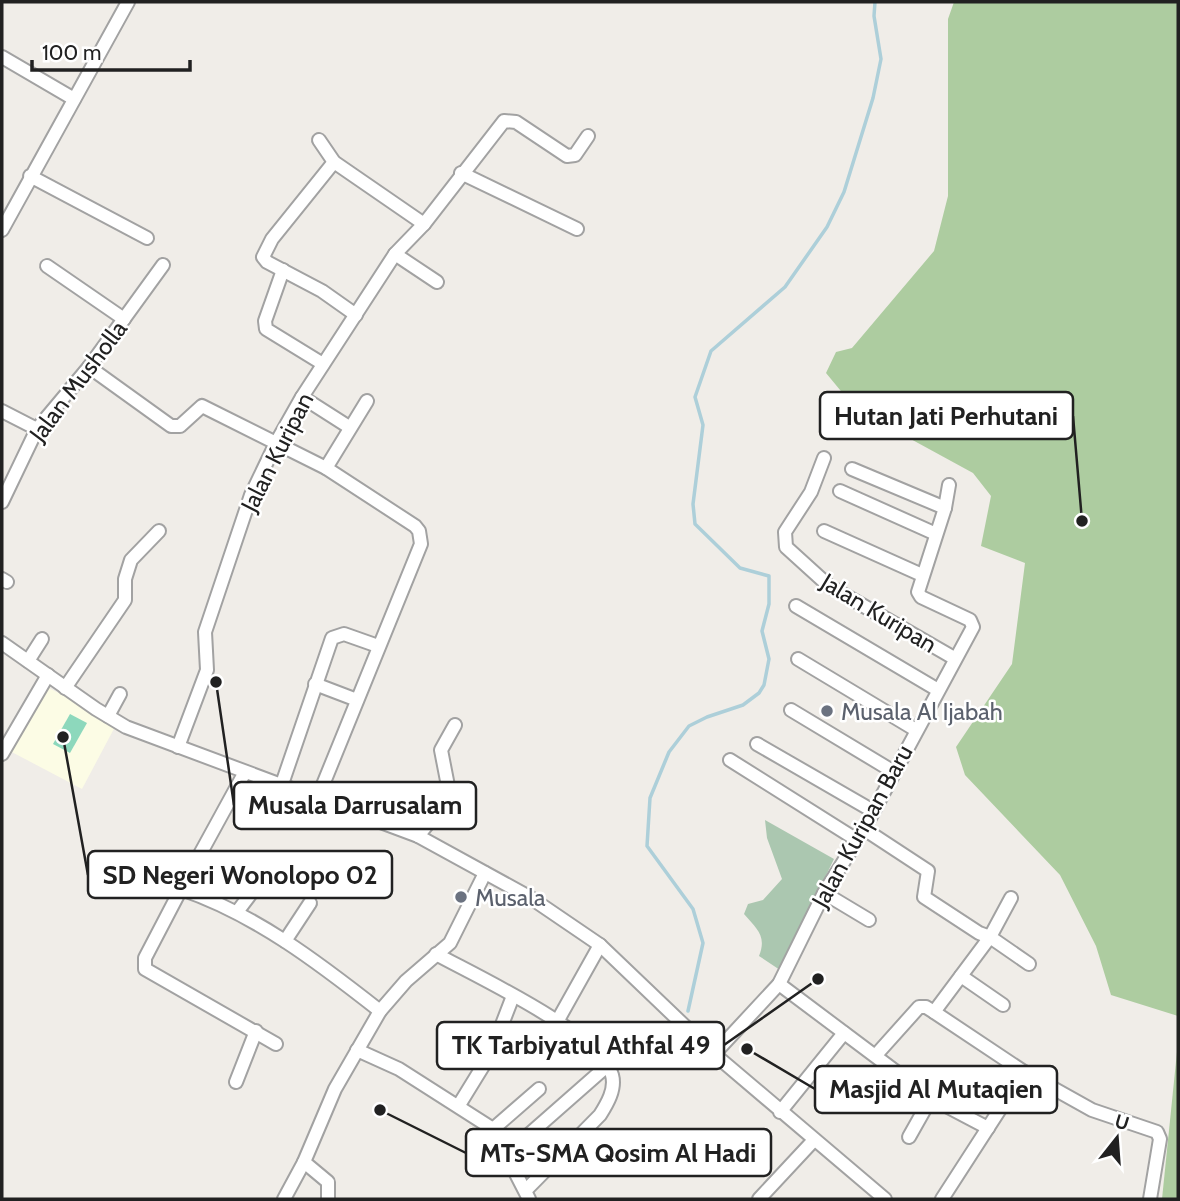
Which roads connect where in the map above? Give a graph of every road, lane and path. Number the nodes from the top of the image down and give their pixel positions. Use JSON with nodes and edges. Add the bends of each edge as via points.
{"nodes":[{"id":1,"x":128,"y":2,"type":"edge"},
{"id":2,"x":2,"y":57,"type":"edge"},
{"id":3,"x":74,"y":99,"type":"junction"},
{"id":4,"x":588,"y":136,"type":"dead end"},
{"id":5,"x":319,"y":140,"type":"dead end"},
{"id":6,"x":334,"y":162,"type":"junction"},
{"id":7,"x":461,"y":173,"type":"junction"},
{"id":8,"x":30,"y":176,"type":"junction"},
{"id":9,"x":424,"y":224,"type":"junction"},
{"id":10,"x":2,"y":229,"type":"edge"},
{"id":11,"x":577,"y":229,"type":"dead end"},
{"id":12,"x":147,"y":237,"type":"dead end"},
{"id":13,"x":395,"y":254,"type":"junction"},
{"id":14,"x":163,"y":265,"type":"dead end"},
{"id":15,"x":47,"y":266,"type":"dead end"},
{"id":16,"x":283,"y":271,"type":"junction"},
{"id":17,"x":437,"y":282,"type":"dead end"},
{"id":18,"x":356,"y":315,"type":"junction"},
{"id":19,"x":124,"y":319,"type":"junction"},
{"id":20,"x":323,"y":364,"type":"junction"},
{"id":21,"x":89,"y":367,"type":"junction"},
{"id":22,"x":302,"y":397,"type":"junction"},
{"id":23,"x":367,"y":401,"type":"dead end"},
{"id":24,"x":2,"y":411,"type":"edge"},
{"id":25,"x":349,"y":427,"type":"junction"},
{"id":26,"x":37,"y":429,"type":"junction"},
{"id":27,"x":276,"y":443,"type":"junction"},
{"id":28,"x":824,"y":458,"type":"dead end"},
{"id":29,"x":326,"y":468,"type":"junction"},
{"id":30,"x":852,"y":469,"type":"dead end"},
{"id":31,"x":949,"y":485,"type":"dead end"},
{"id":32,"x":840,"y":491,"type":"dead end"},
{"id":33,"x":3,"y":496,"type":"edge"},
{"id":34,"x":945,"y":508,"type":"junction"},
{"id":35,"x":159,"y":531,"type":"dead end"},
{"id":36,"x":824,"y":531,"type":"dead end"},
{"id":37,"x":936,"y":534,"type":"junction"},
{"id":38,"x":922,"y":575,"type":"junction"},
{"id":39,"x":796,"y":606,"type":"dead end"},
{"id":40,"x":43,"y":639,"type":"dead end"},
{"id":41,"x":2,"y":643,"type":"edge"},
{"id":42,"x":378,"y":646,"type":"junction"},
{"id":43,"x":954,"y":658,"type":"junction"},
{"id":44,"x":798,"y":659,"type":"dead end"},
{"id":45,"x":28,"y":661,"type":"junction"},
{"id":46,"x":48,"y":675,"type":"junction"},
{"id":47,"x":315,"y":684,"type":"junction"},
{"id":48,"x":65,"y":688,"type":"junction"},
{"id":49,"x":938,"y":690,"type":"junction"},
{"id":50,"x":120,"y":694,"type":"dead end"},
{"id":51,"x":357,"y":700,"type":"junction"},
{"id":52,"x":791,"y":710,"type":"dead end"},
{"id":53,"x":107,"y":716,"type":"junction"},
{"id":54,"x":455,"y":725,"type":"dead end"},
{"id":55,"x":916,"y":730,"type":"junction"},
{"id":56,"x":757,"y":744,"type":"dead end"},
{"id":57,"x":178,"y":747,"type":"junction"},
{"id":58,"x":2,"y":754,"type":"edge"},
{"id":59,"x":730,"y":760,"type":"dead end"},
{"id":60,"x":246,"y":772,"type":"junction"},
{"id":61,"x":894,"y":772,"type":"junction"},
{"id":62,"x":282,"y":784,"type":"junction"},
{"id":63,"x":318,"y":797,"type":"junction"},
{"id":64,"x":873,"y":811,"type":"junction"},
{"id":65,"x":864,"y":829,"type":"junction"},
{"id":66,"x":418,"y":836,"type":"junction"},
{"id":67,"x":857,"y":840,"type":"junction"},
{"id":68,"x":485,"y":873,"type":"junction"},
{"id":69,"x":262,"y":879,"type":"dead end"},
{"id":70,"x":181,"y":889,"type":"junction"},
{"id":71,"x":824,"y":893,"type":"junction"},
{"id":72,"x":1011,"y":898,"type":"dead end"},
{"id":73,"x":310,"y":903,"type":"dead end"},
{"id":74,"x":237,"y":912,"type":"junction"},
{"id":75,"x":869,"y":920,"type":"dead end"},
{"id":76,"x":990,"y":937,"type":"junction"},
{"id":77,"x":285,"y":941,"type":"junction"},
{"id":78,"x":600,"y":945,"type":"junction"},
{"id":79,"x":436,"y":954,"type":"junction"},
{"id":80,"x":1029,"y":964,"type":"dead end"},
{"id":81,"x":961,"y":976,"type":"junction"},
{"id":82,"x":779,"y":984,"type":"junction"},
{"id":83,"x":513,"y":996,"type":"junction"},
{"id":84,"x":1003,"y":1005,"type":"dead end"},
{"id":85,"x":380,"y":1011,"type":"junction"},
{"id":86,"x":934,"y":1012,"type":"junction"},
{"id":87,"x":558,"y":1020,"type":"junction"},
{"id":88,"x":256,"y":1031,"type":"junction"},
{"id":89,"x":844,"y":1033,"type":"junction"},
{"id":90,"x":276,"y":1044,"type":"dead end"},
{"id":91,"x":358,"y":1049,"type":"junction"},
{"id":92,"x":714,"y":1054,"type":"junction"},
{"id":93,"x":876,"y":1055,"type":"junction"},
{"id":94,"x":608,"y":1065,"type":"junction"},
{"id":95,"x":1024,"y":1072,"type":"junction"},
{"id":96,"x":236,"y":1082,"type":"dead end"},
{"id":97,"x":539,"y":1089,"type":"dead end"},
{"id":98,"x":931,"y":1098,"type":"junction"},
{"id":99,"x":459,"y":1105,"type":"junction"},
{"id":100,"x":780,"y":1112,"type":"junction"},
{"id":101,"x":988,"y":1128,"type":"junction"},
{"id":102,"x":493,"y":1129,"type":"junction"},
{"id":103,"x":909,"y":1137,"type":"dead end"},
{"id":104,"x":814,"y":1140,"type":"junction"},
{"id":105,"x":508,"y":1153,"type":"junction"},
{"id":106,"x":304,"y":1162,"type":"junction"},
{"id":107,"x":528,"y":1194,"type":"edge"},
{"id":108,"x":284,"y":1199,"type":"edge"},
{"id":109,"x":328,"y":1199,"type":"edge"},
{"id":110,"x":760,"y":1199,"type":"edge"},
{"id":111,"x":884,"y":1199,"type":"edge"},
{"id":112,"x":942,"y":1199,"type":"edge"},
{"id":113,"x":1150,"y":1199,"type":"edge"}],
"edges":[{"from":1,"to":3,"type":"street"},
{"from":2,"to":3,"type":"street"},
{"from":3,"to":8,"type":"street"},
{"from":4,"to":7,"type":"street","name":"Jalan Kuripan","via":[[572,157],[516,122],[504,121]]},
{"from":5,"to":6,"type":"street"},
{"from":6,"to":9,"type":"street"},
{"from":6,"to":16,"type":"street","via":[[266,248],[263,257]]},
{"from":7,"to":9,"type":"street","name":"Jalan Kuripan"},
{"from":7,"to":11,"type":"street"},
{"from":8,"to":10,"type":"street"},
{"from":8,"to":12,"type":"street"},
{"from":9,"to":13,"type":"street","name":"Jalan Kuripan"},
{"from":13,"to":17,"type":"street"},
{"from":13,"to":18,"type":"street","name":"Jalan Kuripan"},
{"from":14,"to":19,"type":"street","name":"Jalan Musholla"},
{"from":15,"to":19,"type":"street"},
{"from":16,"to":18,"type":"street"},
{"from":16,"to":20,"type":"street","via":[[266,329]]},
{"from":18,"to":20,"type":"street","name":"Jalan Kuripan"},
{"from":19,"to":21,"type":"street","name":"Jalan Musholla"},
{"from":20,"to":22,"type":"street","name":"Jalan Kuripan"},
{"from":21,"to":26,"type":"street","name":"Jalan Musholla"},
{"from":21,"to":27,"type":"street","via":[[171,426],[180,426],[202,405]]},
{"from":22,"to":25,"type":"street"},
{"from":22,"to":27,"type":"street","name":"Jalan Kuripan"},
{"from":23,"to":25,"type":"street","name":"Jalan Kuripan"},
{"from":24,"to":26,"type":"street"},
{"from":25,"to":29,"type":"street","name":"Jalan Kuripan"},
{"from":26,"to":33,"type":"street","name":"Jalan Musholla"},
{"from":27,"to":29,"type":"street"},
{"from":27,"to":57,"type":"street","name":"Jalan Kuripan","via":[[251,495],[205,632],[207,670]]},
{"from":28,"to":43,"type":"street","name":"Jalan Kuripan","via":[[811,492],[785,532],[786,547],[830,586]]},
{"from":29,"to":42,"type":"street","name":"Jalan Kuripan","via":[[415,526],[422,537]]},
{"from":30,"to":34,"type":"street"},
{"from":31,"to":34,"type":"street"},
{"from":32,"to":37,"type":"street"},
{"from":34,"to":37,"type":"street"},
{"from":35,"to":48,"type":"street","via":[[131,560],[125,600]]},
{"from":36,"to":38,"type":"street"},
{"from":37,"to":38,"type":"street"},
{"from":38,"to":43,"type":"street","name":"Jalan Kuripan Baru","via":[[921,597],[972,622]]},
{"from":39,"to":49,"type":"street","name":"Jalan Kuripan"},
{"from":40,"to":45,"type":"street"},
{"from":41,"to":45,"type":"street"},
{"from":42,"to":47,"type":"street","via":[[336,634]]},
{"from":42,"to":51,"type":"street","name":"Jalan Kuripan"},
{"from":43,"to":49,"type":"street","name":"Jalan Kuripan Baru"},
{"from":44,"to":55,"type":"street"},
{"from":45,"to":46,"type":"street"},
{"from":46,"to":48,"type":"street"},
{"from":46,"to":58,"type":"street"},
{"from":47,"to":51,"type":"street"},
{"from":47,"to":62,"type":"street"},
{"from":48,"to":53,"type":"street"},
{"from":49,"to":55,"type":"street","name":"Jalan Kuripan Baru"},
{"from":50,"to":53,"type":"street"},
{"from":51,"to":63,"type":"street","name":"Jalan Kuripan"},
{"from":52,"to":61,"type":"street"},
{"from":53,"to":57,"type":"street"},
{"from":54,"to":66,"type":"street","via":[[441,750],[447,800]]},
{"from":55,"to":61,"type":"street","name":"Jalan Kuripan Baru"},
{"from":56,"to":64,"type":"street"},
{"from":57,"to":60,"type":"street"},
{"from":59,"to":67,"type":"street"},
{"from":60,"to":62,"type":"street"},
{"from":60,"to":70,"type":"street"},
{"from":61,"to":64,"type":"street","name":"Jalan Kuripan Baru"},
{"from":62,"to":63,"type":"street"},
{"from":63,"to":66,"type":"street"},
{"from":64,"to":65,"type":"street","name":"Jalan Kuripan Baru"},
{"from":65,"to":67,"type":"street","name":"Jalan Kuripan Baru"},
{"from":65,"to":76,"type":"street","via":[[928,871],[924,897]]},
{"from":66,"to":68,"type":"street"},
{"from":67,"to":71,"type":"street","name":"Jalan Kuripan Baru"},
{"from":68,"to":78,"type":"street","via":[[551,910]]},
{"from":68,"to":79,"type":"street","via":[[450,943]]},
{"from":69,"to":74,"type":"street"},
{"from":70,"to":74,"type":"street"},
{"from":70,"to":88,"type":"street","via":[[145,958],[145,969]]},
{"from":71,"to":75,"type":"street"},
{"from":71,"to":82,"type":"street","name":"Jalan Kuripan Baru"},
{"from":72,"to":76,"type":"street"},
{"from":73,"to":77,"type":"street"},
{"from":74,"to":77,"type":"street"},
{"from":76,"to":80,"type":"street"},
{"from":76,"to":81,"type":"street"},
{"from":77,"to":85,"type":"street"},
{"from":78,"to":87,"type":"street"},
{"from":78,"to":92,"type":"street"},
{"from":79,"to":83,"type":"street"},
{"from":79,"to":85,"type":"street"},
{"from":81,"to":84,"type":"street"},
{"from":81,"to":86,"type":"street"},
{"from":82,"to":89,"type":"street"},
{"from":82,"to":92,"type":"street","name":"Jalan Kuripan Baru"},
{"from":83,"to":87,"type":"street"},
{"from":83,"to":99,"type":"street","via":[[491,1053]]},
{"from":85,"to":91,"type":"street"},
{"from":86,"to":93,"type":"street","via":[[919,1007]]},
{"from":86,"to":95,"type":"street"},
{"from":87,"to":94,"type":"street"},
{"from":88,"to":90,"type":"street"},
{"from":88,"to":96,"type":"street"},
{"from":89,"to":93,"type":"street"},
{"from":89,"to":100,"type":"street"},
{"from":91,"to":99,"type":"street"},
{"from":91,"to":106,"type":"street","via":[[335,1089]]},
{"from":92,"to":100,"type":"street"},
{"from":93,"to":98,"type":"street"},
{"from":94,"to":105,"type":"street"},
{"from":94,"to":107,"type":"street","via":[[613,1077],[611,1091],[600,1115]]},
{"from":95,"to":101,"type":"street"},
{"from":95,"to":113,"type":"street","via":[[1092,1110],[1157,1132],[1160,1139]]},
{"from":97,"to":102,"type":"street"},
{"from":98,"to":101,"type":"street"},
{"from":98,"to":103,"type":"street"},
{"from":99,"to":102,"type":"street"},
{"from":100,"to":104,"type":"street"},
{"from":101,"to":112,"type":"street"},
{"from":102,"to":105,"type":"street"},
{"from":104,"to":110,"type":"street"},
{"from":104,"to":111,"type":"street"},
{"from":105,"to":107,"type":"street"},
{"from":106,"to":108,"type":"street"},
{"from":106,"to":109,"type":"street","via":[[328,1182]]}]}
